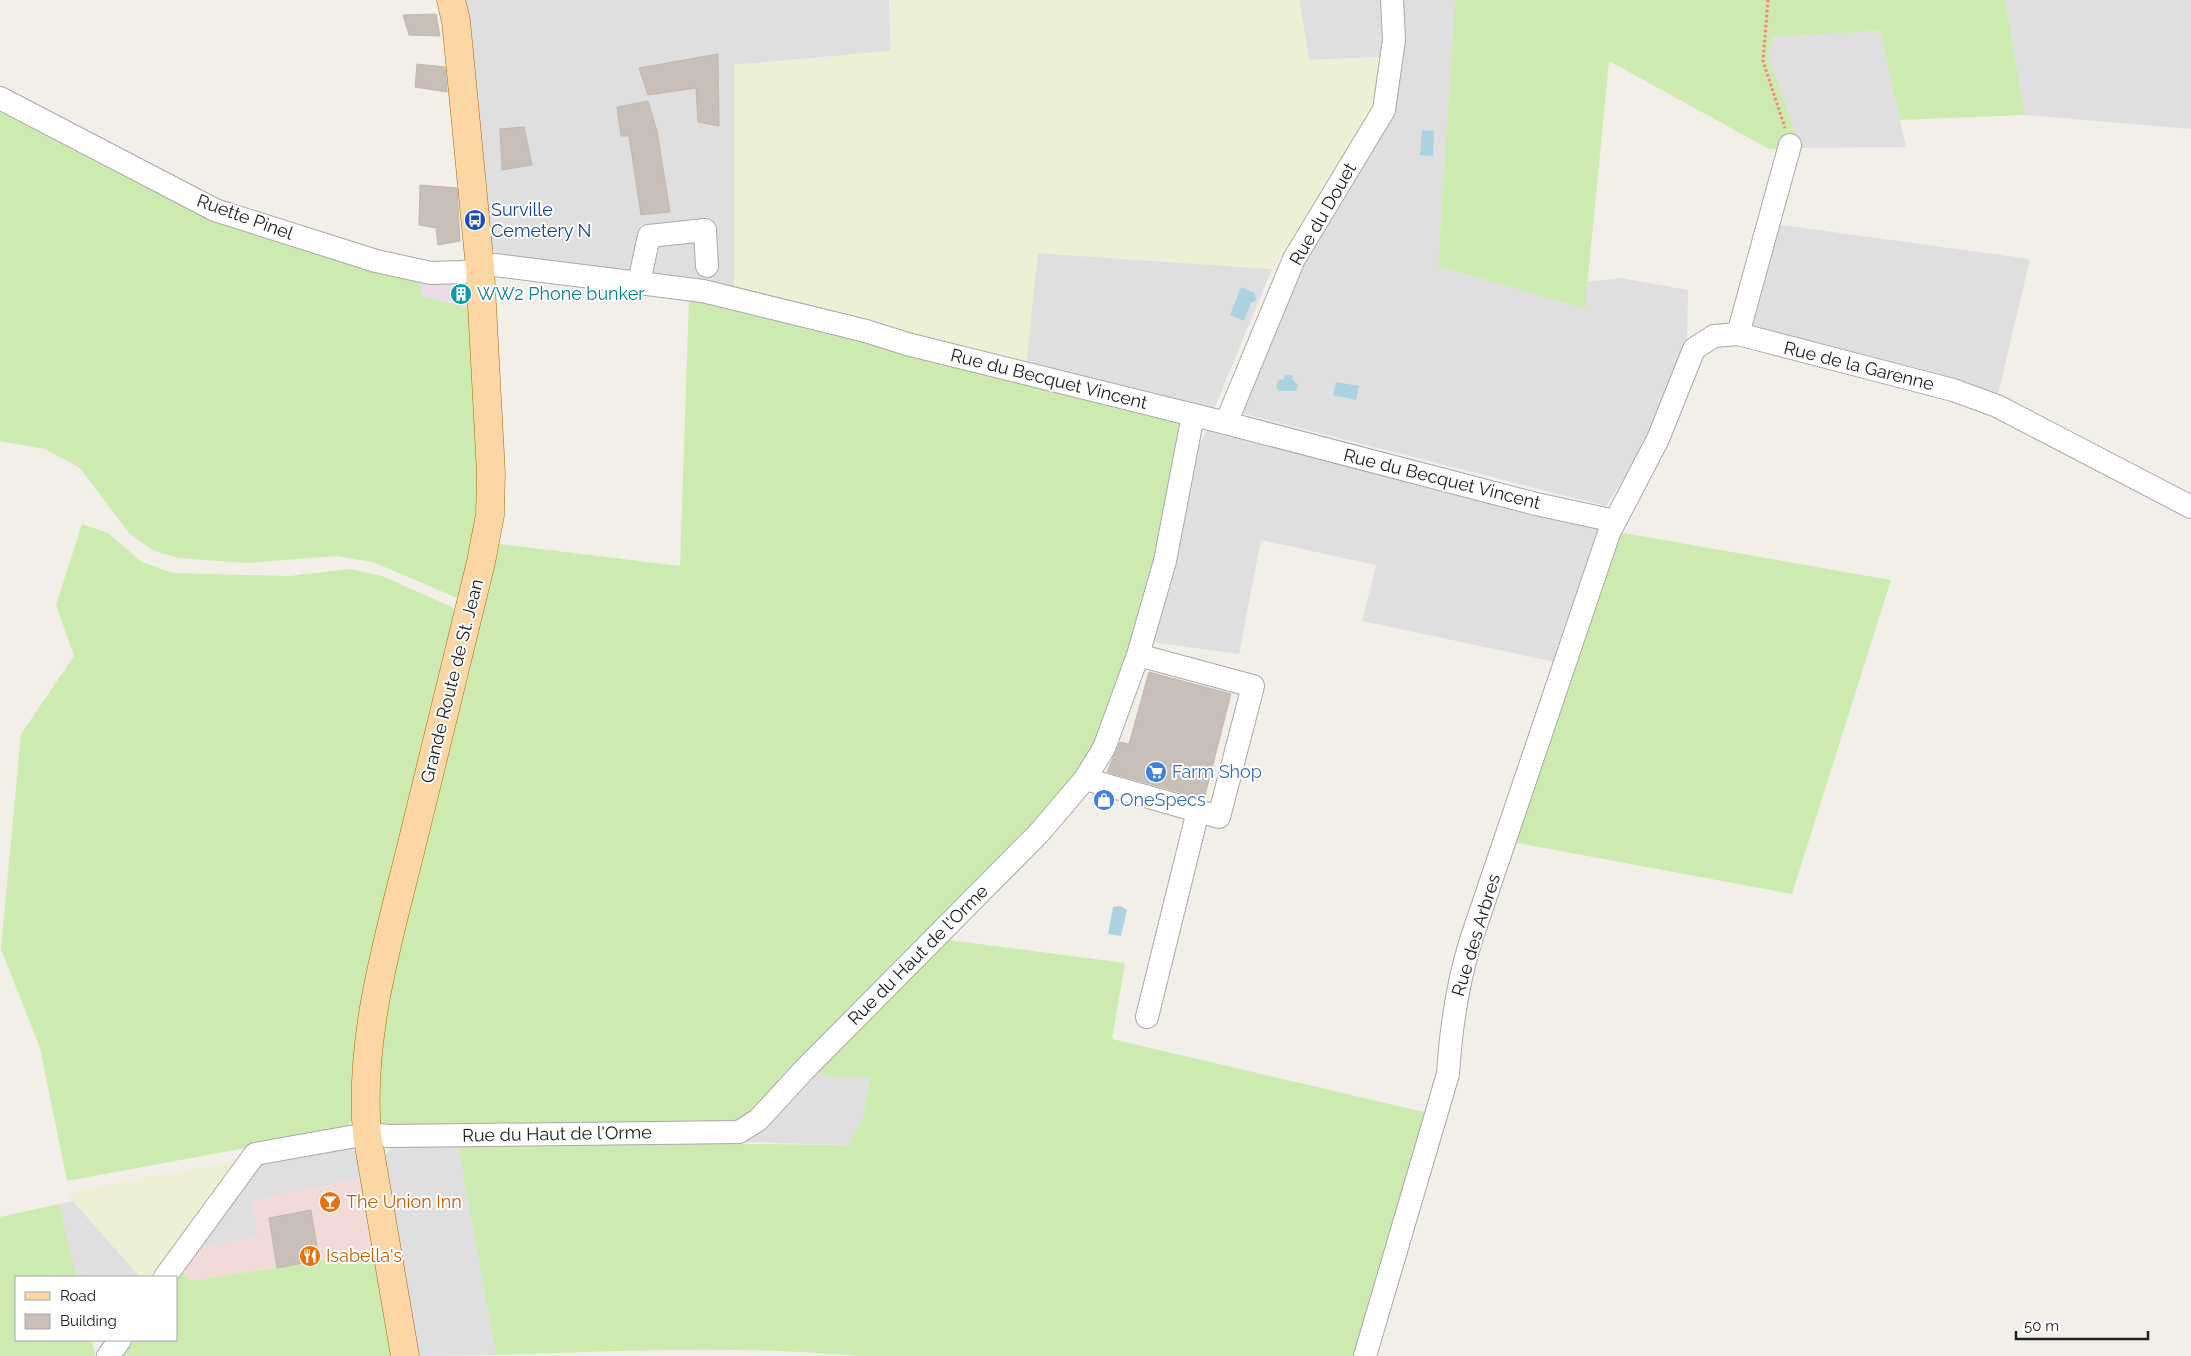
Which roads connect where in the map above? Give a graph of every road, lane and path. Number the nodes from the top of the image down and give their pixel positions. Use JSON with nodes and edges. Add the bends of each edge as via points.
{"nodes":[{"id":1,"x":451,"y":0,"type":"edge"},
{"id":2,"x":1392,"y":0,"type":"edge"},
{"id":3,"x":1768,"y":0,"type":"edge"},
{"id":4,"x":0,"y":98,"type":"edge"},
{"id":5,"x":1790,"y":145,"type":"joint"},
{"id":6,"x":707,"y":266,"type":"dead end"},
{"id":7,"x":480,"y":268,"type":"junction"},
{"id":8,"x":639,"y":282,"type":"junction"},
{"id":9,"x":1738,"y":334,"type":"junction"},
{"id":10,"x":1193,"y":415,"type":"junction"},
{"id":11,"x":1226,"y":423,"type":"junction"},
{"id":12,"x":2191,"y":507,"type":"edge"},
{"id":13,"x":1615,"y":520,"type":"junction"},
{"id":14,"x":1138,"y":655,"type":"junction"},
{"id":15,"x":1085,"y":779,"type":"junction"},
{"id":16,"x":1198,"y":811,"type":"junction"},
{"id":17,"x":1147,"y":1017,"type":"dead end"},
{"id":18,"x":367,"y":1134,"type":"junction"},
{"id":19,"x":166,"y":1276,"type":"edge"},
{"id":20,"x":119,"y":1341,"type":"edge"},
{"id":21,"x":108,"y":1356,"type":"edge"},
{"id":22,"x":405,"y":1356,"type":"edge"},
{"id":23,"x":1365,"y":1356,"type":"edge"}],
"edges":[{"from":1,"to":7,"type":"main road","name":"Grande Route de St. Jean","via":[[456,21]]},
{"from":2,"to":11,"type":"street","name":"Rue du Douet","via":[[1394,40],[1384,110],[1294,259]]},
{"from":3,"to":5,"type":"path","via":[[1763,60]]},
{"from":4,"to":7,"type":"street","name":"Ruette Pinel","via":[[215,210],[376,261],[432,272],[464,272]]},
{"from":5,"to":9,"type":"street"},
{"from":6,"to":8,"type":"street","via":[[705,230],[649,236]]},
{"from":7,"to":8,"type":"street","name":"Rue du Becquet Vincent","via":[[495,265]]},
{"from":7,"to":18,"type":"main road","name":"Grande Route de St. Jean","via":[[491,473],[490,515],[384,957],[366,1062],[364,1101]]},
{"from":8,"to":10,"type":"street","name":"Rue du Becquet Vincent","via":[[750,302]]},
{"from":9,"to":12,"type":"street","name":"Rue de la Garenne","via":[[1953,390],[1997,406]]},
{"from":9,"to":13,"type":"street","name":"Rue de la Garenne","via":[[1714,336],[1694,348],[1658,439]]},
{"from":10,"to":11,"type":"street","name":"Rue du Becquet Vincent"},
{"from":10,"to":14,"type":"street","name":"Rue du Haut de l'Orme","via":[[1165,561]]},
{"from":11,"to":13,"type":"street","name":"Rue du Becquet Vincent","via":[[1526,501]]},
{"from":13,"to":23,"type":"street","name":"Rue des Arbres","via":[[1459,979],[1448,1074]]},
{"from":14,"to":15,"type":"street","name":"Rue du Haut de l'Orme","via":[[1104,748]]},
{"from":14,"to":16,"type":"street","via":[[1252,686],[1219,816]]},
{"from":15,"to":16,"type":"street"},
{"from":15,"to":18,"type":"street","name":"Rue du Haut de l'Orme","via":[[1040,833],[758,1120],[739,1132]]},
{"from":16,"to":17,"type":"street"},
{"from":18,"to":19,"type":"street","name":"Rue du Haut de l'Orme","via":[[255,1154]]},
{"from":18,"to":22,"type":"main road","name":"Grande Route de St. Jean"},
{"from":20,"to":21,"type":"street"}]}
